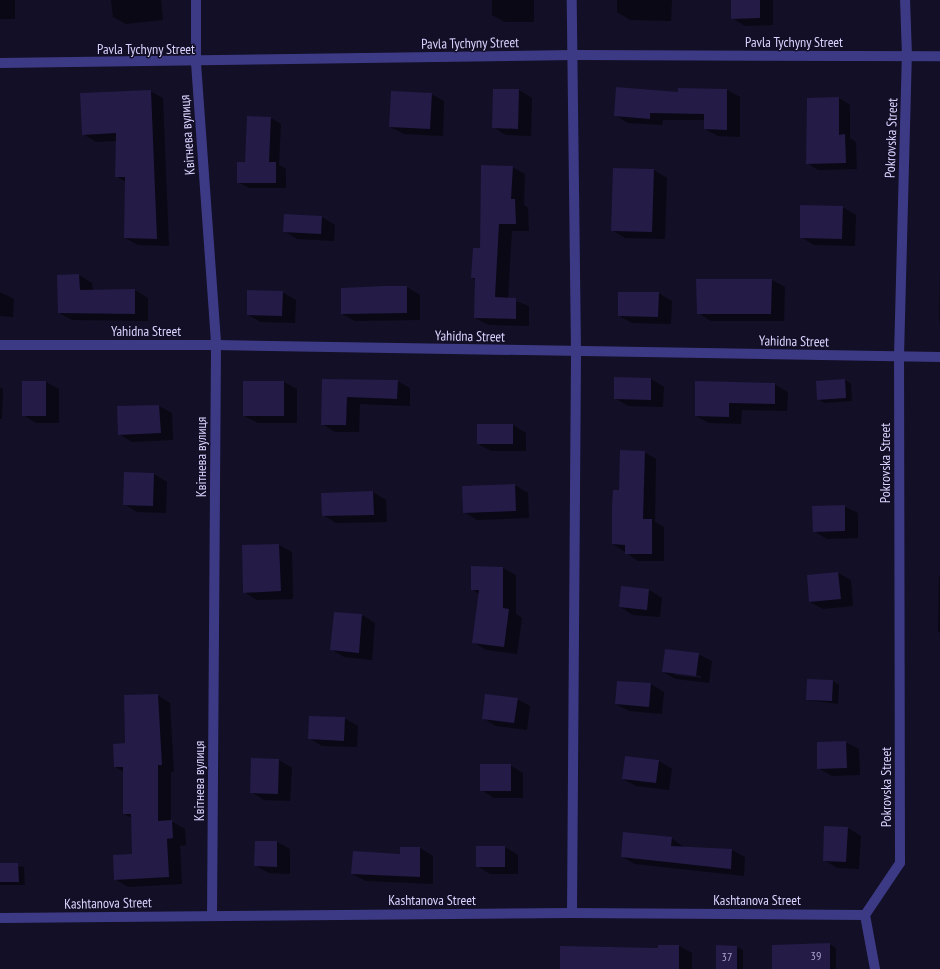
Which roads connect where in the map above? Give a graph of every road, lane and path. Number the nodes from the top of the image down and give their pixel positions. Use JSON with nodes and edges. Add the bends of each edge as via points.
{"nodes":[{"id":1,"x":196,"y":0,"type":"edge"},
{"id":2,"x":572,"y":0,"type":"edge"},
{"id":3,"x":905,"y":0,"type":"edge"},
{"id":4,"x":573,"y":55,"type":"junction"},
{"id":5,"x":907,"y":56,"type":"junction"},
{"id":6,"x":940,"y":56,"type":"edge"},
{"id":7,"x":0,"y":63,"type":"edge"},
{"id":8,"x":196,"y":63,"type":"junction"},
{"id":9,"x":0,"y":345,"type":"edge"},
{"id":10,"x":216,"y":345,"type":"junction"},
{"id":11,"x":576,"y":352,"type":"junction"},
{"id":12,"x":899,"y":356,"type":"junction"},
{"id":13,"x":940,"y":357,"type":"edge"},
{"id":14,"x":572,"y":913,"type":"junction"},
{"id":15,"x":212,"y":915,"type":"junction"},
{"id":16,"x":865,"y":915,"type":"junction"},
{"id":17,"x":0,"y":918,"type":"edge"},
{"id":18,"x":875,"y":969,"type":"edge"}],
"edges":[{"from":1,"to":8,"type":"street","name":"Квітнева вулиця"},
{"from":2,"to":4,"type":"street"},
{"from":3,"to":5,"type":"street","name":"Pokrovska Street"},
{"from":4,"to":5,"type":"street","name":"Pavla Tychyny Street"},
{"from":4,"to":8,"type":"street","name":"Pavla Tychyny Street"},
{"from":4,"to":11,"type":"street"},
{"from":5,"to":6,"type":"street","name":"Pavla Tychyny Street"},
{"from":5,"to":12,"type":"street","name":"Pokrovska Street"},
{"from":7,"to":8,"type":"street","name":"Pavla Tychyny Street"},
{"from":8,"to":10,"type":"street","name":"Квітнева вулиця"},
{"from":9,"to":10,"type":"street","name":"Yahidna Street"},
{"from":10,"to":11,"type":"street","name":"Yahidna Street"},
{"from":10,"to":15,"type":"street","name":"Квітнева вулиця"},
{"from":11,"to":12,"type":"street","name":"Yahidna Street"},
{"from":11,"to":14,"type":"street"},
{"from":12,"to":13,"type":"street","name":"Yahidna Street"},
{"from":12,"to":16,"type":"street","name":"Pokrovska Street","via":[[900,863]]},
{"from":14,"to":15,"type":"street","name":"Kashtanova Street"},
{"from":14,"to":16,"type":"street","name":"Kashtanova Street"},
{"from":15,"to":17,"type":"street","name":"Kashtanova Street"},
{"from":16,"to":18,"type":"street"}]}
